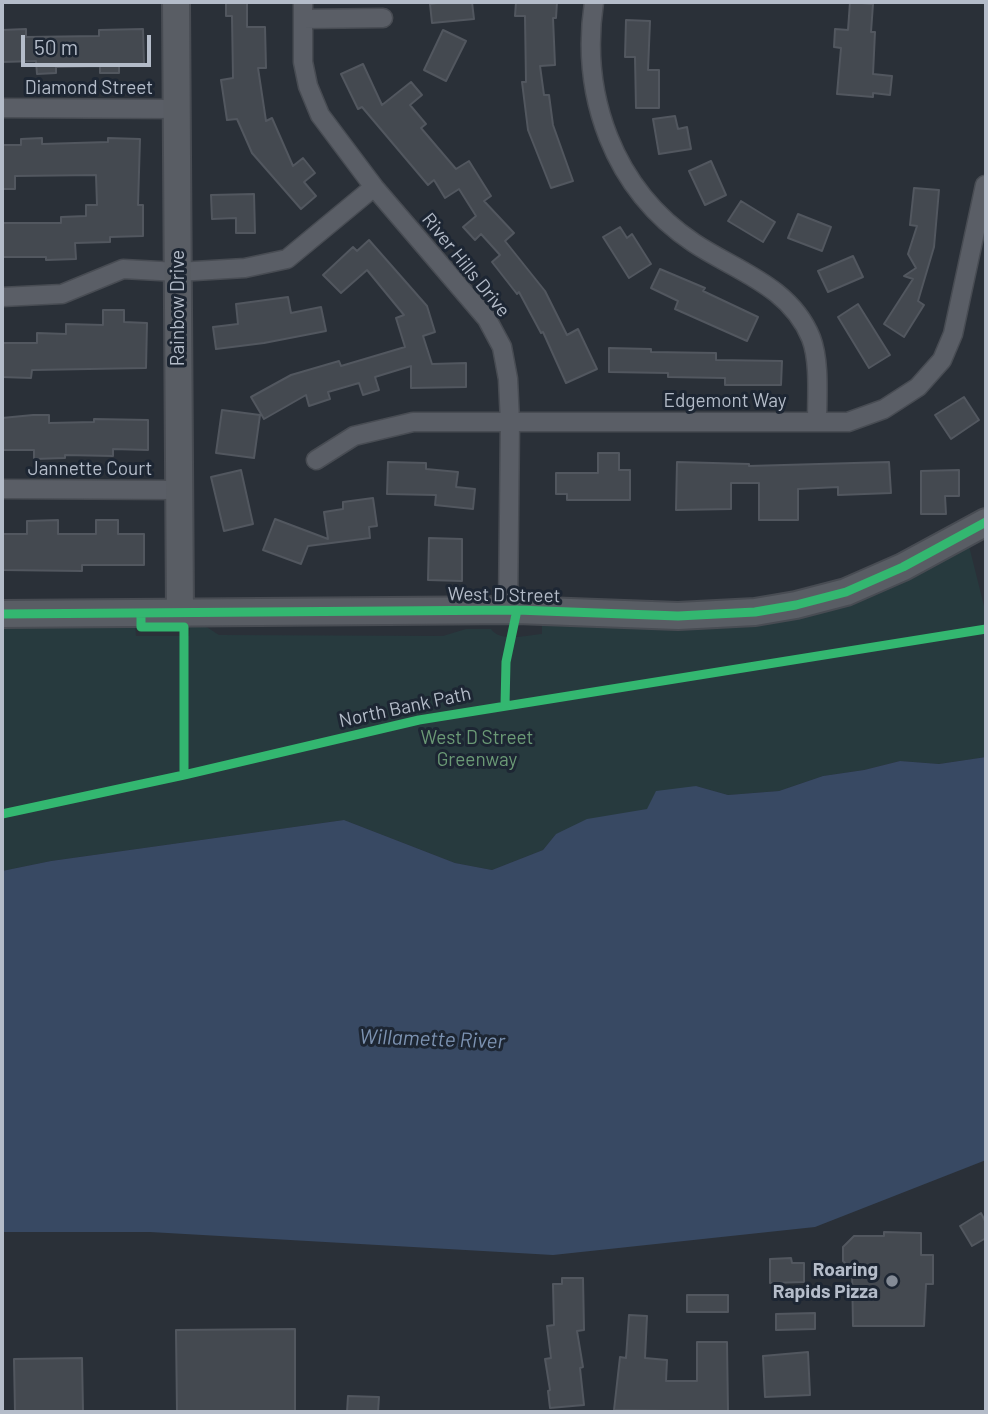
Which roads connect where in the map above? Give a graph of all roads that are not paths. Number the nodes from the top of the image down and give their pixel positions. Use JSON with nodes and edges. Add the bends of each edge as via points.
{"nodes":[{"id":1,"x":176,"y":2,"type":"edge"},
{"id":2,"x":594,"y":2,"type":"edge"},
{"id":3,"x":303,"y":10,"type":"edge"},
{"id":4,"x":383,"y":18,"type":"dead end"},
{"id":5,"x":2,"y":108,"type":"edge"},
{"id":6,"x":177,"y":109,"type":"junction"},
{"id":7,"x":985,"y":186,"type":"edge"},
{"id":8,"x":374,"y":187,"type":"junction"},
{"id":9,"x":178,"y":272,"type":"junction"},
{"id":10,"x":2,"y":297,"type":"edge"},
{"id":11,"x":510,"y":422,"type":"junction"},
{"id":12,"x":817,"y":422,"type":"junction"},
{"id":13,"x":316,"y":460,"type":"dead end"},
{"id":14,"x":2,"y":489,"type":"edge"},
{"id":15,"x":179,"y":490,"type":"junction"},
{"id":16,"x":986,"y":522,"type":"edge"},
{"id":17,"x":508,"y":610,"type":"junction"},
{"id":18,"x":2,"y":614,"type":"edge"},
{"id":19,"x":180,"y":614,"type":"junction"}],
"edges":[{"from":1,"to":6,"type":"street","name":"Rainbow Drive"},
{"from":2,"to":12,"type":"street","via":[[591,71],[596,104],[612,147],[635,186],[660,214],[693,242],[774,288],[794,309],[811,338]]},
{"from":3,"to":4,"type":"street","name":"River Hills Drive"},
{"from":3,"to":8,"type":"street","name":"River Hills Drive","via":[[307,86],[320,115]]},
{"from":5,"to":6,"type":"street","name":"Diamond Street"},
{"from":6,"to":9,"type":"street","name":"Rainbow Drive"},
{"from":7,"to":12,"type":"street","name":"Edgemont Way","via":[[953,334],[942,359],[918,387],[884,409],[848,422]]},
{"from":8,"to":9,"type":"street","via":[[287,259],[245,268]]},
{"from":8,"to":11,"type":"street","name":"River Hills Drive","via":[[487,319],[502,347]]},
{"from":9,"to":10,"type":"street","via":[[122,269],[62,294]]},
{"from":9,"to":15,"type":"street","name":"Rainbow Drive"},
{"from":11,"to":12,"type":"street","name":"Edgemont Way"},
{"from":11,"to":13,"type":"street","name":"Edgemont Way","via":[[413,422],[384,427],[354,436]]},
{"from":11,"to":17,"type":"street","name":"River Hills Drive"},
{"from":14,"to":15,"type":"street","name":"Jannette Court"},
{"from":15,"to":19,"type":"street","name":"Rainbow Drive"},
{"from":16,"to":17,"type":"street","name":"West D Street","via":[[902,568],[846,592],[796,605],[678,616]]},
{"from":17,"to":19,"type":"street","name":"West D Street"},
{"from":18,"to":19,"type":"street","name":"West D Street"}]}
